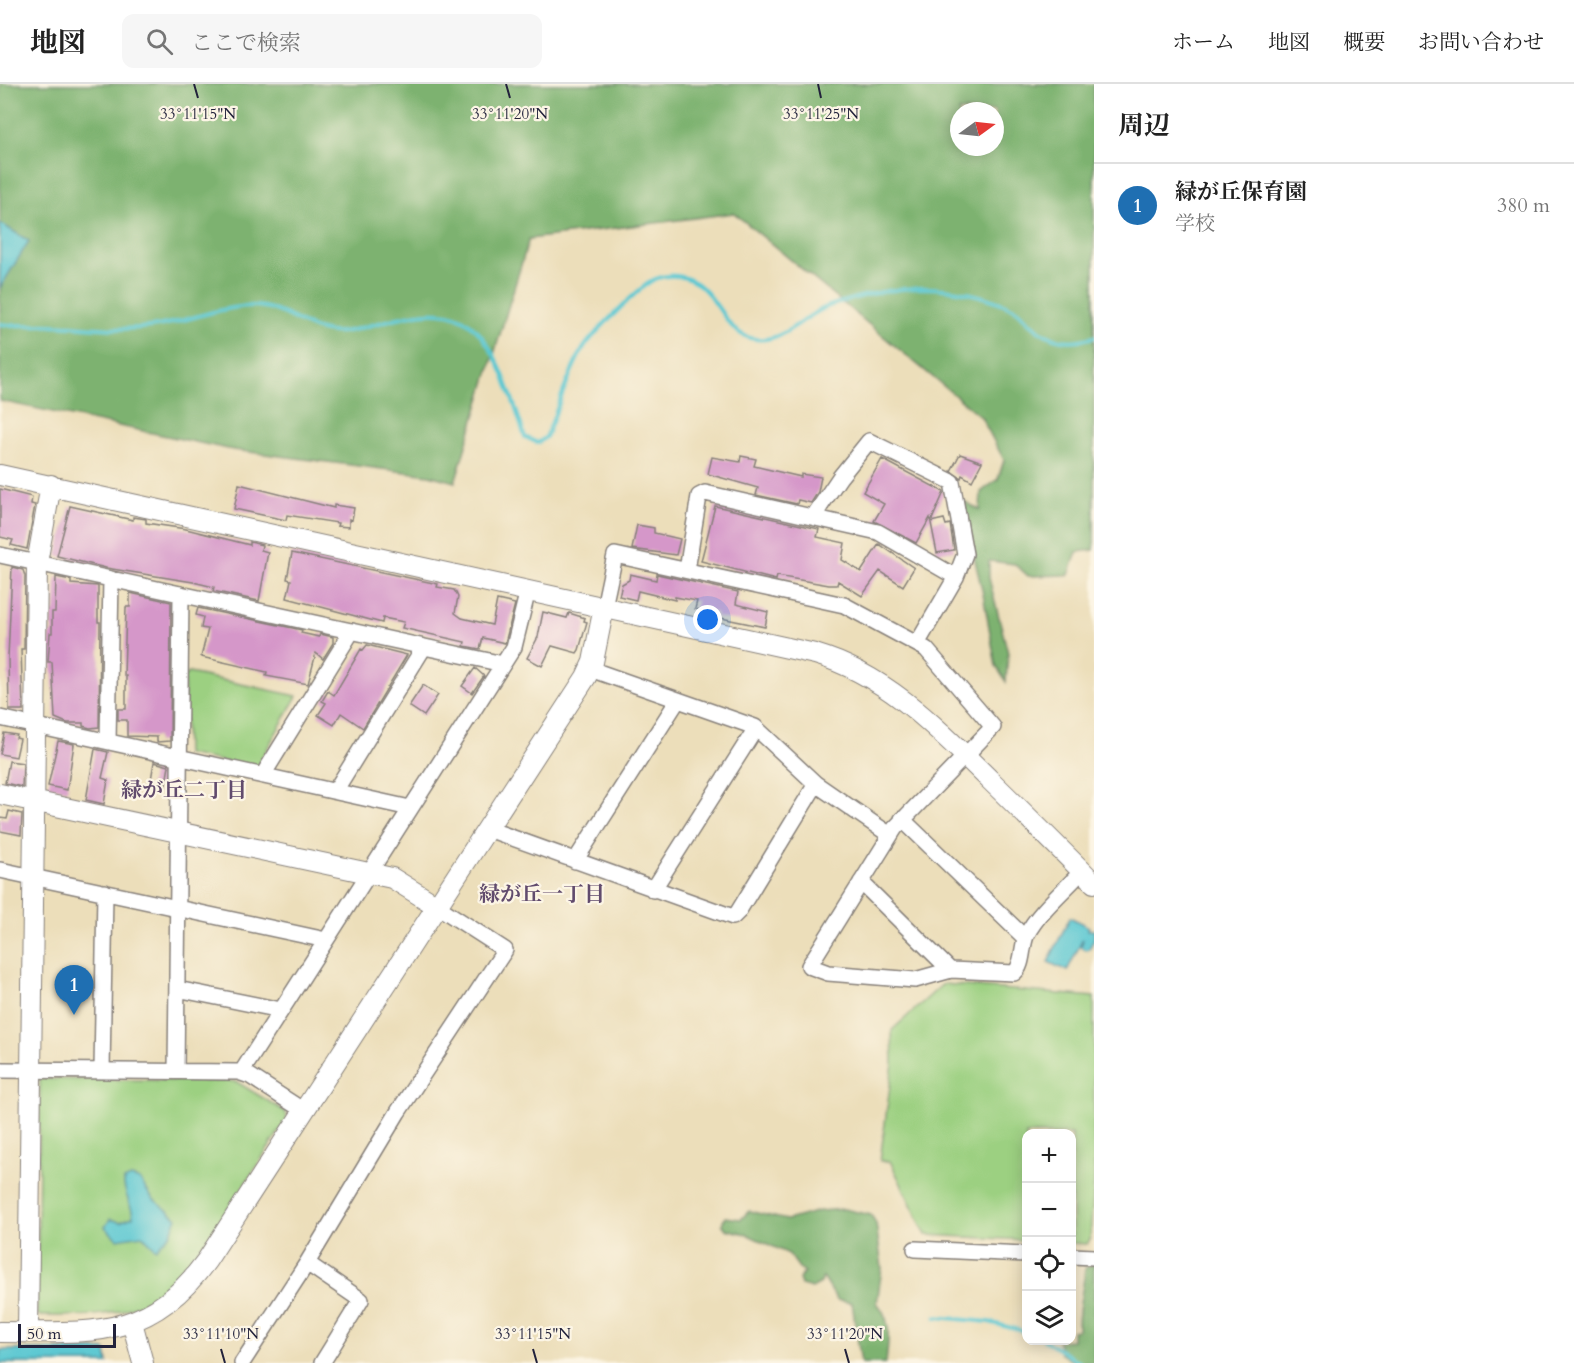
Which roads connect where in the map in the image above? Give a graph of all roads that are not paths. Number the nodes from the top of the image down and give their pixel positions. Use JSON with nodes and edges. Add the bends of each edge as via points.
{"nodes":[{"id":1,"x":0,"y":475,"type":"edge"},
{"id":2,"x":51,"y":485,"type":"junction"},
{"id":3,"x":813,"y":517,"type":"junction"},
{"id":4,"x":0,"y":555,"type":"edge"},
{"id":5,"x":37,"y":563,"type":"junction"},
{"id":6,"x":687,"y":570,"type":"junction"},
{"id":7,"x":956,"y":577,"type":"junction"},
{"id":8,"x":111,"y":579,"type":"junction"},
{"id":9,"x":528,"y":590,"type":"junction"},
{"id":10,"x":180,"y":594,"type":"junction"},
{"id":11,"x":604,"y":607,"type":"junction"},
{"id":12,"x":352,"y":631,"type":"junction"},
{"id":13,"x":917,"y":644,"type":"junction"},
{"id":14,"x":424,"y":647,"type":"junction"},
{"id":15,"x":503,"y":664,"type":"junction"},
{"id":16,"x":590,"y":669,"type":"junction"},
{"id":17,"x":678,"y":700,"type":"junction"},
{"id":18,"x":0,"y":718,"type":"edge"},
{"id":19,"x":35,"y":725,"type":"junction"},
{"id":20,"x":756,"y":728,"type":"junction"},
{"id":21,"x":108,"y":741,"type":"junction"},
{"id":22,"x":965,"y":756,"type":"junction"},
{"id":23,"x":179,"y":757,"type":"junction"},
{"id":24,"x":263,"y":775,"type":"junction"},
{"id":25,"x":816,"y":784,"type":"junction"},
{"id":26,"x":335,"y":791,"type":"junction"},
{"id":27,"x":0,"y":794,"type":"edge"},
{"id":28,"x":34,"y":801,"type":"junction"},
{"id":29,"x":410,"y":808,"type":"junction"},
{"id":30,"x":902,"y":819,"type":"junction"},
{"id":31,"x":488,"y":829,"type":"junction"},
{"id":32,"x":178,"y":833,"type":"junction"},
{"id":33,"x":890,"y":835,"type":"junction"},
{"id":34,"x":575,"y":861,"type":"junction"},
{"id":35,"x":0,"y":870,"type":"edge"},
{"id":36,"x":368,"y":874,"type":"junction"},
{"id":37,"x":33,"y":877,"type":"junction"},
{"id":38,"x":1088,"y":877,"type":"edge"},
{"id":39,"x":861,"y":882,"type":"junction"},
{"id":40,"x":653,"y":890,"type":"junction"},
{"id":41,"x":105,"y":892,"type":"junction"},
{"id":42,"x":437,"y":906,"type":"junction"},
{"id":43,"x":177,"y":908,"type":"junction"},
{"id":44,"x":1025,"y":938,"type":"junction"},
{"id":45,"x":326,"y":940,"type":"junction"},
{"id":46,"x":950,"y":970,"type":"junction"},
{"id":47,"x":177,"y":989,"type":"junction"},
{"id":48,"x":281,"y":1010,"type":"junction"},
{"id":49,"x":0,"y":1070,"type":"edge"},
{"id":50,"x":32,"y":1070,"type":"junction"},
{"id":51,"x":102,"y":1071,"type":"junction"},
{"id":52,"x":176,"y":1071,"type":"junction"},
{"id":53,"x":241,"y":1073,"type":"junction"},
{"id":54,"x":304,"y":1112,"type":"junction"},
{"id":55,"x":915,"y":1249,"type":"dead end"},
{"id":56,"x":1022,"y":1254,"type":"edge"},
{"id":57,"x":1076,"y":1256,"type":"edge"},
{"id":58,"x":1094,"y":1257,"type":"edge"},
{"id":59,"x":307,"y":1263,"type":"junction"},
{"id":60,"x":132,"y":1322,"type":"junction"},
{"id":61,"x":0,"y":1332,"type":"edge"},
{"id":62,"x":28,"y":1332,"type":"junction"},
{"id":63,"x":143,"y":1363,"type":"edge"},
{"id":64,"x":242,"y":1363,"type":"edge"},
{"id":65,"x":322,"y":1363,"type":"edge"}],
"edges":[{"from":1,"to":2,"type":"street"},
{"from":2,"to":5,"type":"street"},
{"from":2,"to":9,"type":"street"},
{"from":3,"to":6,"type":"street","via":[[705,493],[699,496]]},
{"from":3,"to":7,"type":"street","via":[[878,532]]},
{"from":3,"to":7,"type":"street","via":[[869,441],[952,482],[965,554]]},
{"from":4,"to":5,"type":"street"},
{"from":5,"to":8,"type":"street"},
{"from":5,"to":19,"type":"street"},
{"from":6,"to":11,"type":"street","via":[[615,555]]},
{"from":6,"to":13,"type":"street","via":[[844,605]]},
{"from":7,"to":13,"type":"street"},
{"from":8,"to":10,"type":"street"},
{"from":8,"to":21,"type":"street"},
{"from":9,"to":11,"type":"street"},
{"from":9,"to":15,"type":"street","via":[[517,639]]},
{"from":10,"to":12,"type":"street"},
{"from":10,"to":23,"type":"street"},
{"from":11,"to":16,"type":"street"},
{"from":11,"to":22,"type":"street","via":[[841,663],[890,690]]},
{"from":12,"to":14,"type":"street"},
{"from":12,"to":24,"type":"street"},
{"from":13,"to":22,"type":"street","via":[[926,649],[993,727]]},
{"from":14,"to":15,"type":"street"},
{"from":14,"to":26,"type":"street"},
{"from":15,"to":29,"type":"street"},
{"from":16,"to":17,"type":"street"},
{"from":16,"to":31,"type":"street"},
{"from":17,"to":20,"type":"street"},
{"from":17,"to":34,"type":"street"},
{"from":18,"to":19,"type":"street"},
{"from":19,"to":21,"type":"street"},
{"from":19,"to":28,"type":"street"},
{"from":20,"to":25,"type":"street"},
{"from":20,"to":40,"type":"street"},
{"from":21,"to":23,"type":"street"},
{"from":22,"to":30,"type":"street"},
{"from":22,"to":38,"type":"street"},
{"from":23,"to":24,"type":"street"},
{"from":23,"to":32,"type":"street"},
{"from":24,"to":26,"type":"street"},
{"from":25,"to":33,"type":"street"},
{"from":25,"to":40,"type":"street","via":[[735,916]]},
{"from":26,"to":29,"type":"street"},
{"from":27,"to":28,"type":"street"},
{"from":28,"to":32,"type":"street"},
{"from":28,"to":37,"type":"street"},
{"from":29,"to":36,"type":"street"},
{"from":30,"to":33,"type":"street"},
{"from":30,"to":44,"type":"street"},
{"from":31,"to":34,"type":"street"},
{"from":31,"to":42,"type":"street"},
{"from":32,"to":36,"type":"street"},
{"from":32,"to":43,"type":"street"},
{"from":33,"to":39,"type":"street"},
{"from":34,"to":40,"type":"street"},
{"from":35,"to":37,"type":"street"},
{"from":36,"to":42,"type":"street","via":[[392,878]]},
{"from":36,"to":45,"type":"street"},
{"from":37,"to":41,"type":"street"},
{"from":37,"to":50,"type":"street"},
{"from":38,"to":44,"type":"street","via":[[1032,926]]},
{"from":39,"to":46,"type":"street"},
{"from":39,"to":46,"type":"street","via":[[809,966],[828,973],[915,980]]},
{"from":41,"to":43,"type":"street"},
{"from":41,"to":51,"type":"street"},
{"from":42,"to":54,"type":"street"},
{"from":42,"to":59,"type":"street","via":[[505,950],[398,1112]]},
{"from":43,"to":45,"type":"street"},
{"from":43,"to":47,"type":"street"},
{"from":44,"to":46,"type":"street","via":[[1019,968],[1014,973]]},
{"from":45,"to":48,"type":"street"},
{"from":47,"to":48,"type":"street"},
{"from":47,"to":52,"type":"street"},
{"from":48,"to":53,"type":"street"},
{"from":49,"to":50,"type":"street"},
{"from":50,"to":51,"type":"street"},
{"from":50,"to":62,"type":"street"},
{"from":51,"to":52,"type":"street"},
{"from":52,"to":53,"type":"street"},
{"from":53,"to":54,"type":"street"},
{"from":54,"to":60,"type":"street","via":[[190,1283],[166,1306]]},
{"from":55,"to":56,"type":"street"},
{"from":57,"to":58,"type":"street"},
{"from":59,"to":64,"type":"street"},
{"from":59,"to":65,"type":"street","via":[[362,1300]]},
{"from":60,"to":62,"type":"street","via":[[99,1330]]},
{"from":60,"to":63,"type":"street"},
{"from":61,"to":62,"type":"street"}]}
